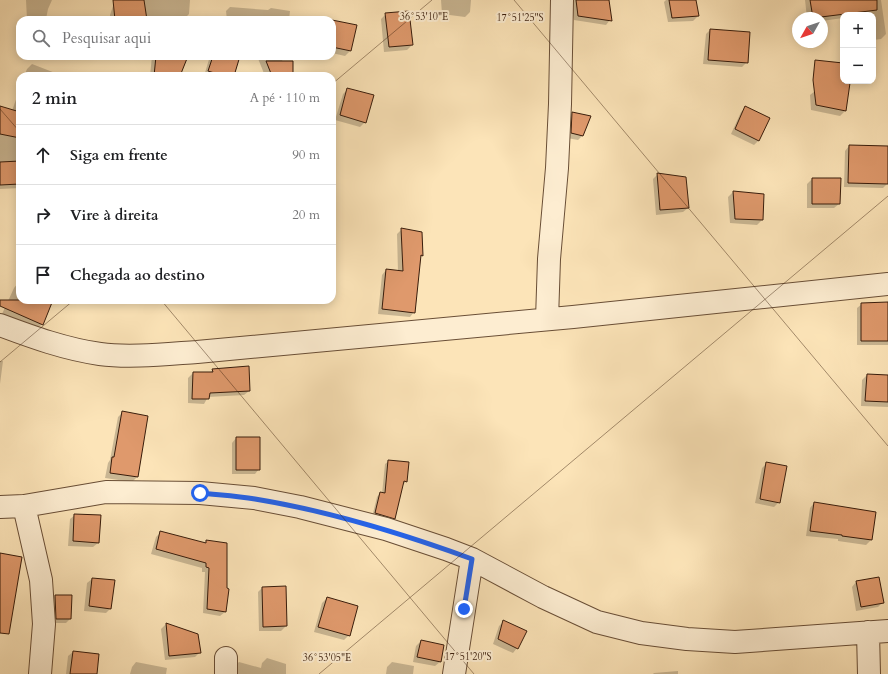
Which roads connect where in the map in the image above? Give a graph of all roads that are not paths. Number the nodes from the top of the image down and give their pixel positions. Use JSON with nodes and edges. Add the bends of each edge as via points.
{"nodes":[{"id":1,"x":562,"y":0,"type":"edge"},
{"id":2,"x":888,"y":284,"type":"edge"},
{"id":3,"x":547,"y":319,"type":"junction"},
{"id":4,"x":0,"y":325,"type":"edge"},
{"id":5,"x":24,"y":506,"type":"junction"},
{"id":6,"x":0,"y":507,"type":"edge"},
{"id":7,"x":472,"y":559,"type":"junction"},
{"id":8,"x":878,"y":631,"type":"edge"},
{"id":9,"x":40,"y":674,"type":"edge"},
{"id":10,"x":454,"y":674,"type":"edge"},
{"id":11,"x":869,"y":674,"type":"edge"}],
"edges":[{"from":1,"to":3,"type":"street","via":[[557,168],[548,259]]},
{"from":2,"to":3,"type":"street"},
{"from":3,"to":4,"type":"street","via":[[197,352],[140,355],[100,354],[44,341]]},
{"from":5,"to":6,"type":"street"},
{"from":5,"to":7,"type":"street","via":[[106,492],[200,493],[254,498],[386,529]]},
{"from":5,"to":9,"type":"street","via":[[41,580],[44,624]]},
{"from":7,"to":8,"type":"street","via":[[597,622],[641,633],[735,642]]},
{"from":7,"to":10,"type":"street"},
{"from":8,"to":11,"type":"street"}]}
